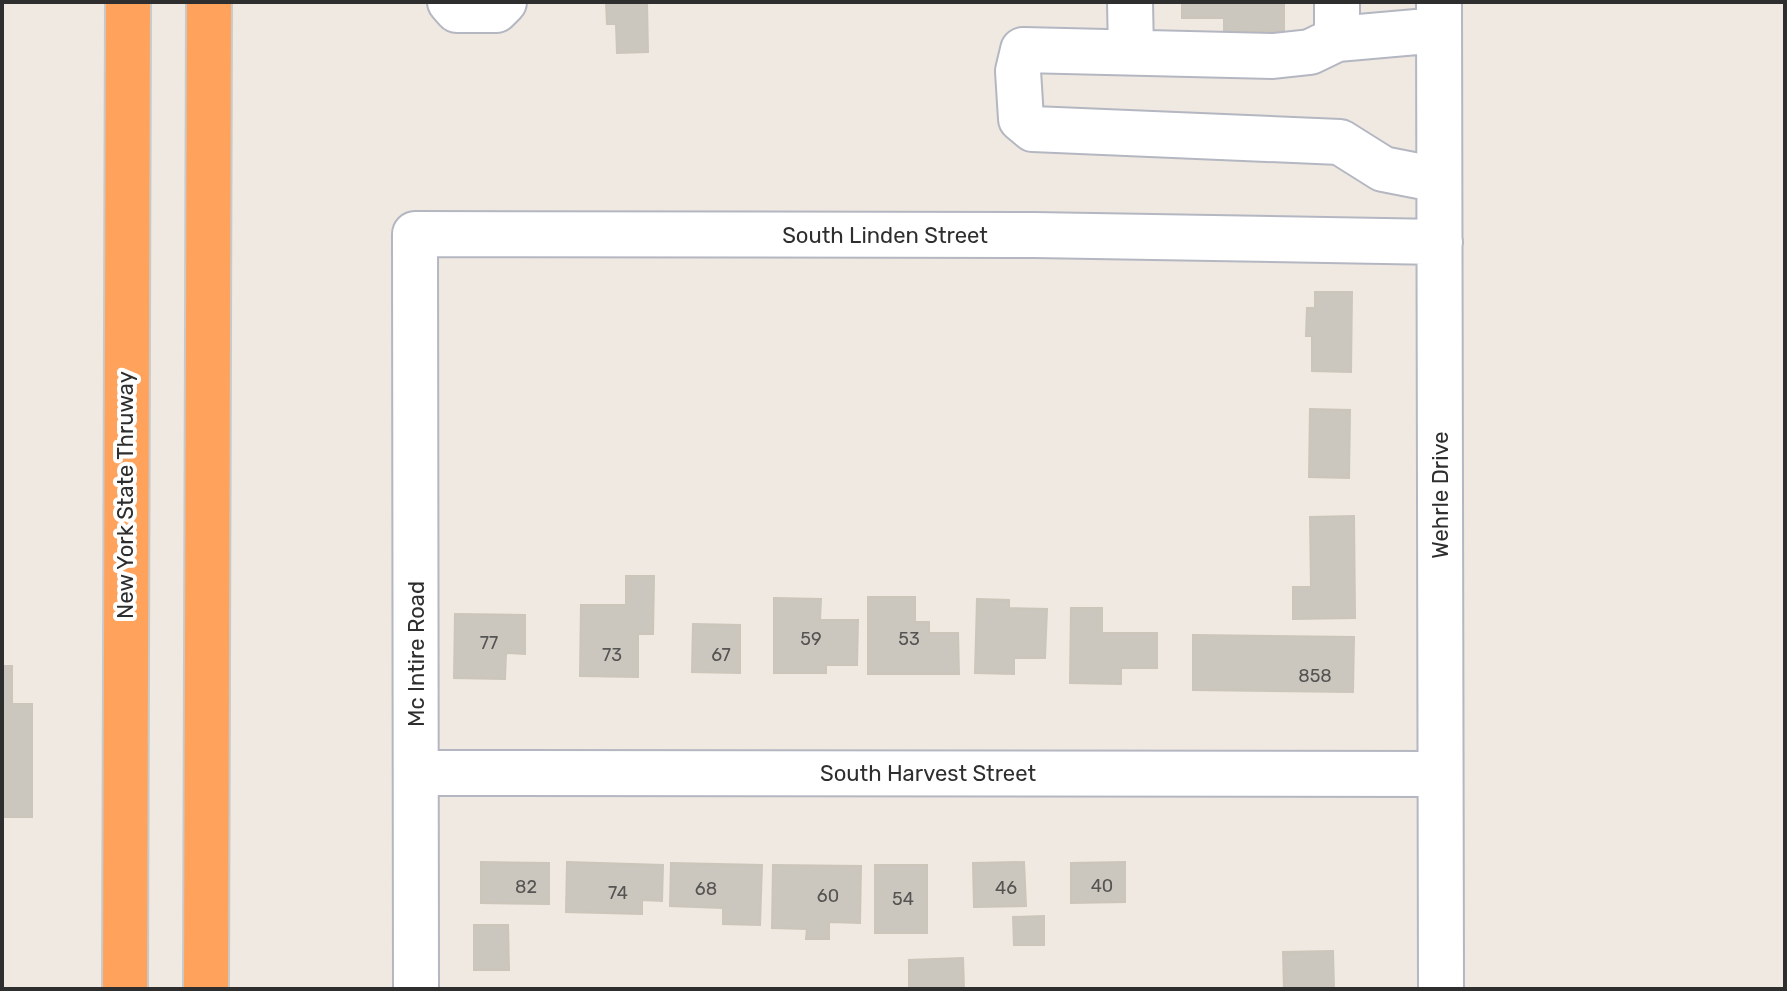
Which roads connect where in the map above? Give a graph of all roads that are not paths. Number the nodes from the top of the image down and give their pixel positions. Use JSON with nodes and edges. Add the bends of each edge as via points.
{"nodes":[{"id":1,"x":128,"y":2,"type":"edge"},
{"id":2,"x":209,"y":2,"type":"edge"},
{"id":3,"x":450,"y":2,"type":"edge"},
{"id":4,"x":504,"y":2,"type":"edge"},
{"id":5,"x":1130,"y":2,"type":"edge"},
{"id":6,"x":1439,"y":16,"type":"edge"},
{"id":7,"x":1337,"y":21,"type":"edge"},
{"id":8,"x":1131,"y":52,"type":"junction"},
{"id":9,"x":1439,"y":180,"type":"junction"},
{"id":10,"x":1440,"y":242,"type":"junction"},
{"id":11,"x":415,"y":319,"type":"joint"},
{"id":12,"x":416,"y":773,"type":"junction"},
{"id":13,"x":1440,"y":774,"type":"junction"},
{"id":14,"x":125,"y":989,"type":"edge"},
{"id":15,"x":206,"y":989,"type":"edge"},
{"id":16,"x":416,"y":989,"type":"edge"},
{"id":17,"x":1441,"y":989,"type":"edge"}],
"edges":[{"from":1,"to":14,"type":"highway","name":"New York State Thruway"},
{"from":2,"to":15,"type":"highway"},
{"from":3,"to":4,"type":"street","via":[[457,10],[496,10]]},
{"from":5,"to":8,"type":"street"},
{"from":6,"to":7,"type":"street"},
{"from":6,"to":9,"type":"street","name":"Wehrle Drive"},
{"from":7,"to":8,"type":"street","via":[[1310,52]]},
{"from":8,"to":9,"type":"street","via":[[1023,50],[1018,71],[1021,119],[1033,129],[1340,142],[1383,169]]},
{"from":9,"to":10,"type":"street","name":"Wehrle Drive"},
{"from":10,"to":11,"type":"street","name":"South Linden Street","via":[[415,234]]},
{"from":10,"to":13,"type":"street","name":"Wehrle Drive"},
{"from":11,"to":12,"type":"street","name":"Mc Intire Road"},
{"from":12,"to":13,"type":"street","name":"South Harvest Street"},
{"from":12,"to":16,"type":"street","name":"Mc Intire Road"},
{"from":13,"to":17,"type":"street","name":"Wehrle Drive"}]}
